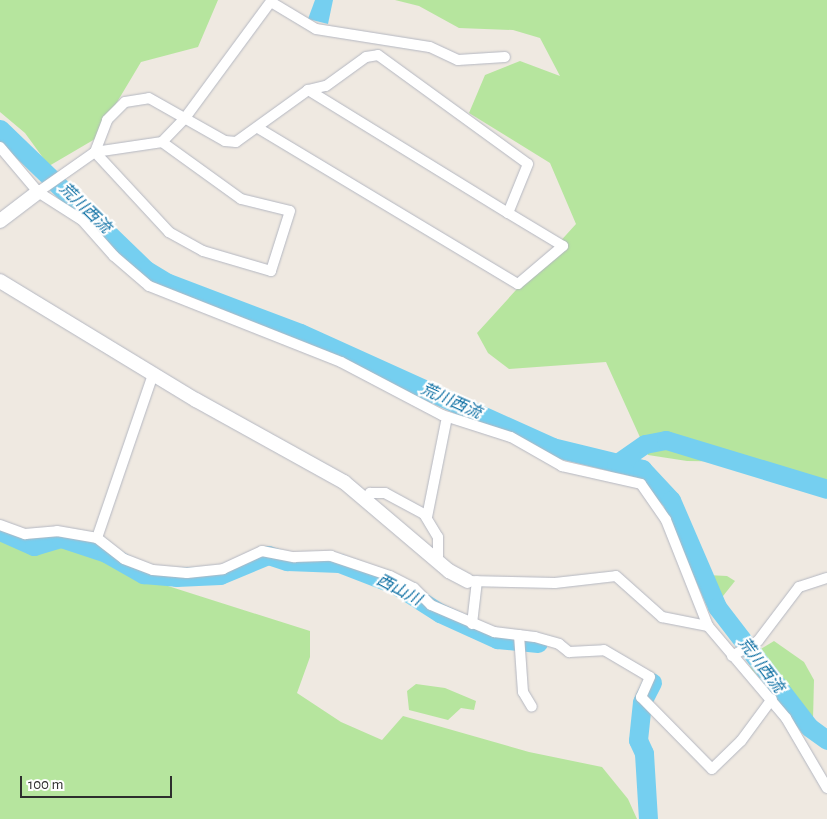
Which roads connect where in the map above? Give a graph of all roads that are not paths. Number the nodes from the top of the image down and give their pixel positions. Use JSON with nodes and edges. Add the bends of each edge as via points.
{"nodes":[{"id":1,"x":272,"y":1,"type":"edge"},
{"id":2,"x":505,"y":57,"type":"dead end"},
{"id":3,"x":308,"y":90,"type":"junction"},
{"id":4,"x":185,"y":118,"type":"junction"},
{"id":5,"x":258,"y":128,"type":"junction"},
{"id":6,"x":162,"y":142,"type":"junction"},
{"id":7,"x":0,"y":147,"type":"edge"},
{"id":8,"x":95,"y":152,"type":"junction"},
{"id":9,"x":39,"y":190,"type":"junction"},
{"id":10,"x":508,"y":213,"type":"junction"},
{"id":11,"x":0,"y":221,"type":"edge"},
{"id":12,"x":0,"y":281,"type":"edge"},
{"id":13,"x":153,"y":374,"type":"junction"},
{"id":14,"x":447,"y":417,"type":"junction"},
{"id":15,"x":366,"y":498,"type":"junction"},
{"id":16,"x":427,"y":517,"type":"junction"},
{"id":17,"x":0,"y":525,"type":"edge"},
{"id":18,"x":96,"y":538,"type":"junction"},
{"id":19,"x":438,"y":562,"type":"junction"},
{"id":20,"x":827,"y":578,"type":"edge"},
{"id":21,"x":472,"y":581,"type":"junction"},
{"id":22,"x":472,"y":624,"type":"junction"},
{"id":23,"x":708,"y":626,"type":"junction"},
{"id":24,"x":518,"y":635,"type":"junction"},
{"id":25,"x":734,"y":655,"type":"junction"},
{"id":26,"x":772,"y":699,"type":"junction"},
{"id":27,"x":532,"y":707,"type":"dead end"},
{"id":28,"x":827,"y":788,"type":"edge"}],
"edges":[{"from":1,"to":2,"type":"street","via":[[316,29],[430,47],[458,60]]},
{"from":1,"to":4,"type":"street"},
{"from":3,"to":5,"type":"street"},
{"from":3,"to":10,"type":"street"},
{"from":3,"to":10,"type":"street","via":[[344,76],[366,57],[382,56],[422,92],[528,164]]},
{"from":4,"to":5,"type":"street","via":[[230,143]]},
{"from":4,"to":6,"type":"street"},
{"from":4,"to":8,"type":"street","via":[[149,98],[125,102],[108,120]]},
{"from":5,"to":10,"type":"street","via":[[518,284],[563,246]]},
{"from":6,"to":8,"type":"street"},
{"from":6,"to":8,"type":"street","via":[[241,199],[290,211],[271,271],[184,242]]},
{"from":7,"to":9,"type":"street"},
{"from":8,"to":9,"type":"street"},
{"from":9,"to":11,"type":"street"},
{"from":9,"to":14,"type":"street","via":[[82,220],[114,256],[149,286],[341,362]]},
{"from":12,"to":13,"type":"street"},
{"from":13,"to":15,"type":"street","via":[[300,454]]},
{"from":13,"to":18,"type":"street"},
{"from":14,"to":16,"type":"street"},
{"from":14,"to":23,"type":"street","via":[[510,437],[576,471],[641,484],[666,520]]},
{"from":15,"to":16,"type":"street","via":[[370,493],[385,493]]},
{"from":15,"to":19,"type":"street"},
{"from":16,"to":19,"type":"street","via":[[438,537]]},
{"from":17,"to":18,"type":"street","via":[[25,534],[58,531]]},
{"from":18,"to":22,"type":"street","via":[[124,559],[153,570],[187,573],[223,569],[262,551],[294,557],[331,556],[406,584],[431,605]]},
{"from":19,"to":21,"type":"street"},
{"from":20,"to":25,"type":"street","via":[[799,587],[753,644]]},
{"from":21,"to":22,"type":"street"},
{"from":21,"to":23,"type":"street","via":[[555,582],[616,576],[662,618]]},
{"from":22,"to":24,"type":"street"},
{"from":23,"to":25,"type":"street"},
{"from":24,"to":26,"type":"street","via":[[559,644],[569,652],[604,650],[650,677],[640,697],[712,769],[741,741]]},
{"from":24,"to":27,"type":"street","via":[[523,692]]},
{"from":25,"to":26,"type":"street"},
{"from":26,"to":28,"type":"street"}]}
